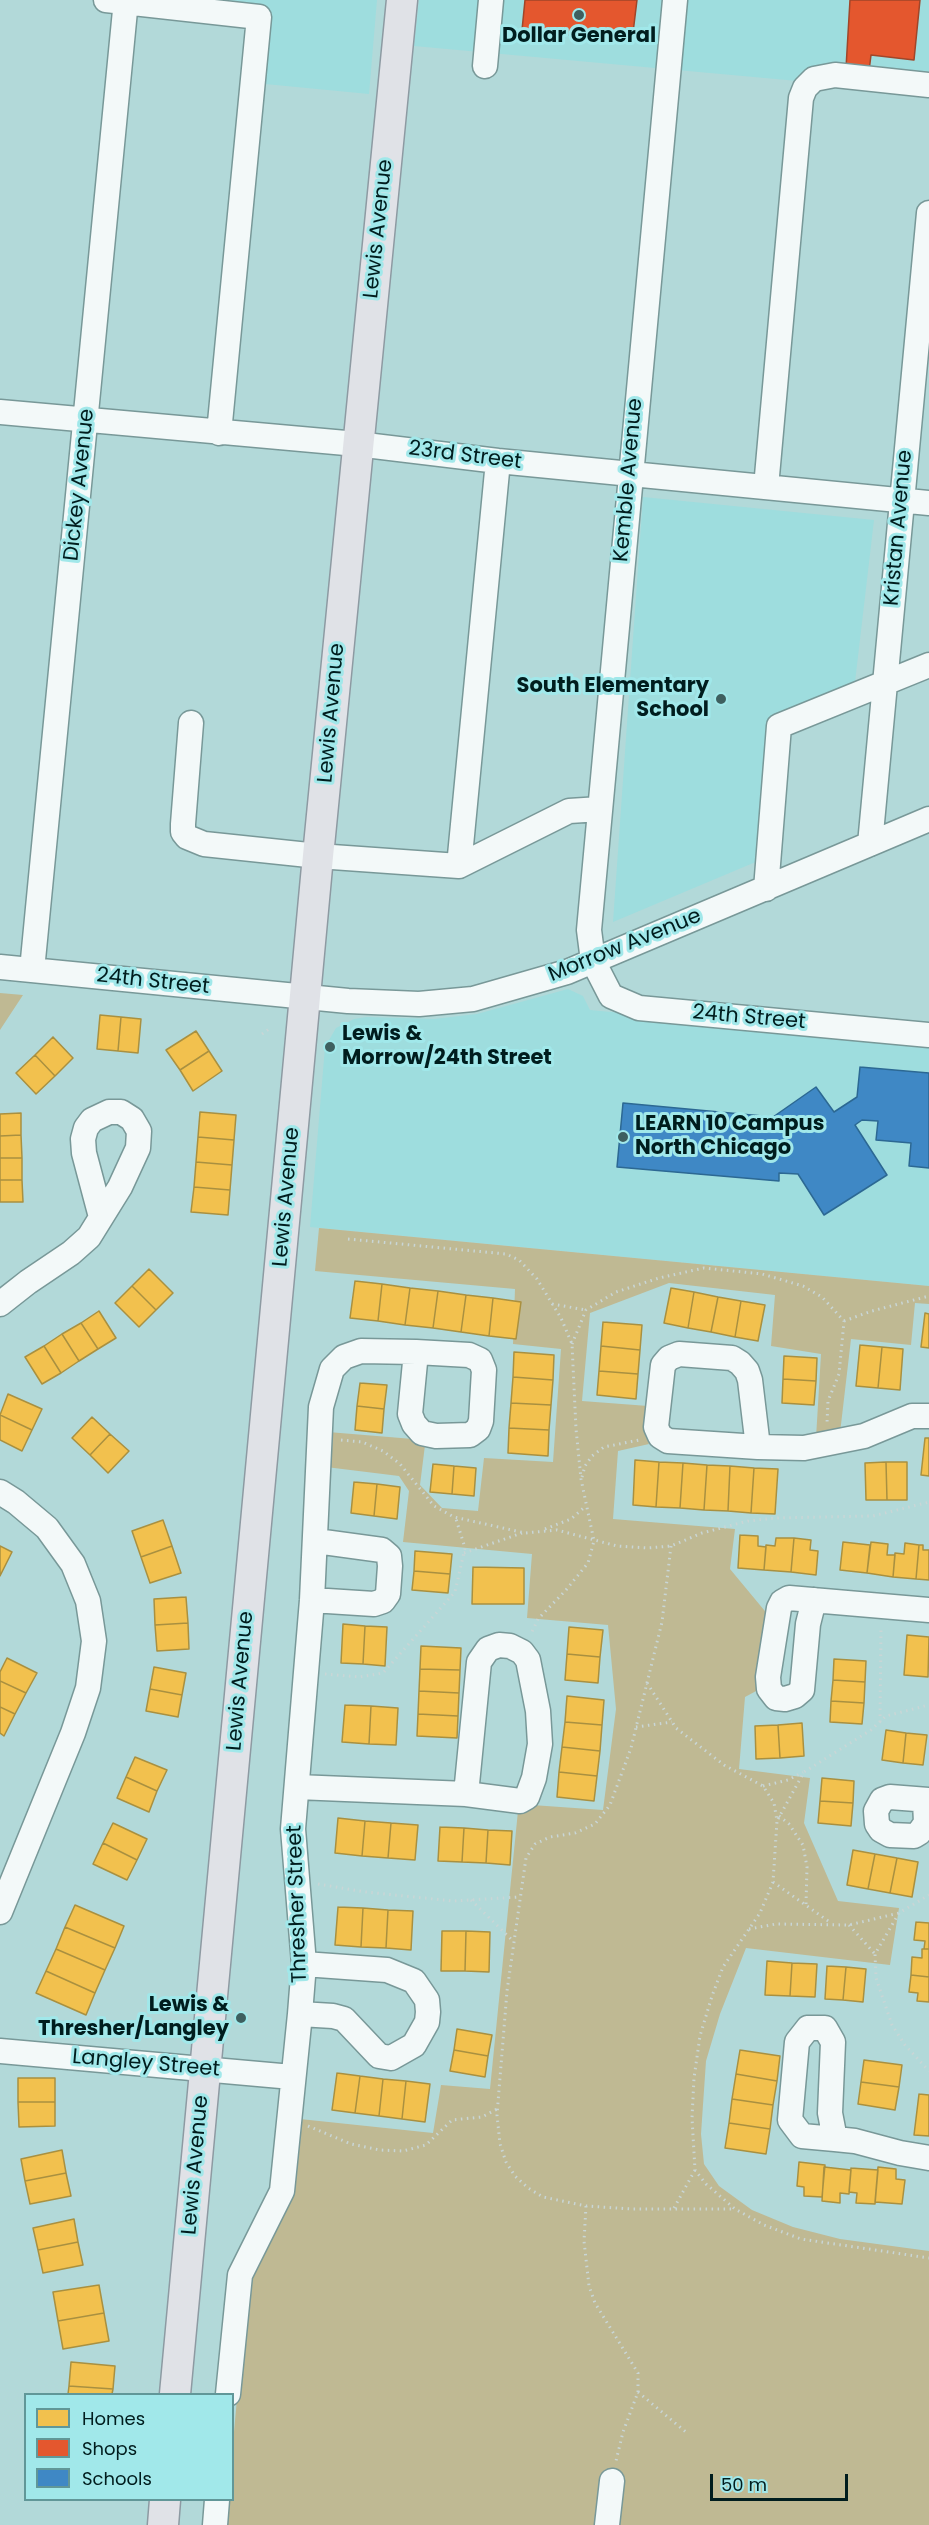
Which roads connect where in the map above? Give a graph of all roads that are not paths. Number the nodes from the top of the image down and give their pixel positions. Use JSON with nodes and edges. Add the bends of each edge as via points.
{"nodes":[{"id":1,"x":402,"y":0,"type":"edge"},
{"id":2,"x":491,"y":0,"type":"edge"},
{"id":3,"x":675,"y":0,"type":"edge"},
{"id":4,"x":119,"y":1,"type":"edge"},
{"id":5,"x":485,"y":66,"type":"dead end"},
{"id":6,"x":929,"y":85,"type":"edge"},
{"id":7,"x":929,"y":213,"type":"edge"},
{"id":8,"x":0,"y":412,"type":"edge"},
{"id":9,"x":86,"y":420,"type":"junction"},
{"id":10,"x":219,"y":433,"type":"junction"},
{"id":11,"x":357,"y":444,"type":"junction"},
{"id":12,"x":498,"y":461,"type":"junction"},
{"id":13,"x":629,"y":474,"type":"junction"},
{"id":14,"x":766,"y":487,"type":"junction"},
{"id":15,"x":902,"y":501,"type":"junction"},
{"id":16,"x":929,"y":503,"type":"edge"},
{"id":17,"x":929,"y":665,"type":"edge"},
{"id":18,"x":885,"y":685,"type":"junction"},
{"id":19,"x":191,"y":723,"type":"dead end"},
{"id":20,"x":600,"y":809,"type":"junction"},
{"id":21,"x":929,"y":819,"type":"edge"},
{"id":22,"x":870,"y":844,"type":"junction"},
{"id":23,"x":318,"y":856,"type":"junction"},
{"id":24,"x":459,"y":866,"type":"junction"},
{"id":25,"x":766,"y":889,"type":"junction"},
{"id":26,"x":593,"y":961,"type":"junction"},
{"id":27,"x":0,"y":967,"type":"edge"},
{"id":28,"x":32,"y":970,"type":"junction"},
{"id":29,"x":306,"y":997,"type":"junction"},
{"id":30,"x":929,"y":1035,"type":"edge"},
{"id":31,"x":101,"y":1217,"type":"dead end"},
{"id":32,"x":0,"y":1304,"type":"edge"},
{"id":33,"x":416,"y":1352,"type":"dead end"},
{"id":34,"x":928,"y":1410,"type":"edge"},
{"id":35,"x":758,"y":1447,"type":"junction"},
{"id":36,"x":0,"y":1492,"type":"edge"},
{"id":37,"x":316,"y":1542,"type":"junction"},
{"id":38,"x":312,"y":1600,"type":"junction"},
{"id":39,"x":814,"y":1600,"type":"dead end"},
{"id":40,"x":929,"y":1610,"type":"edge"},
{"id":41,"x":297,"y":1786,"type":"junction"},
{"id":42,"x":466,"y":1794,"type":"junction"},
{"id":43,"x":0,"y":1912,"type":"edge"},
{"id":44,"x":304,"y":1964,"type":"junction"},
{"id":45,"x":300,"y":2014,"type":"junction"},
{"id":46,"x":0,"y":2051,"type":"edge"},
{"id":47,"x":205,"y":2068,"type":"junction"},
{"id":48,"x":292,"y":2077,"type":"junction"},
{"id":49,"x":835,"y":2139,"type":"dead end"},
{"id":50,"x":929,"y":2158,"type":"edge"},
{"id":51,"x":175,"y":2393,"type":"edge"},
{"id":52,"x":228,"y":2393,"type":"edge"},
{"id":53,"x":612,"y":2481,"type":"road end"},
{"id":54,"x":165,"y":2501,"type":"edge"},
{"id":55,"x":217,"y":2501,"type":"edge"},
{"id":56,"x":163,"y":2525,"type":"edge"},
{"id":57,"x":215,"y":2525,"type":"edge"},
{"id":58,"x":608,"y":2525,"type":"edge"}],
"edges":[{"from":1,"to":11,"type":"main road","name":"Lewis Avenue"},
{"from":2,"to":5,"type":"street"},
{"from":3,"to":13,"type":"street","name":"Kemble Avenue"},
{"from":4,"to":9,"type":"street","name":"Dickey Avenue"},
{"from":4,"to":10,"type":"street","via":[[259,17]]},
{"from":6,"to":14,"type":"street","via":[[835,75],[814,79],[805,88],[801,98]]},
{"from":7,"to":15,"type":"street","name":"Kristan Avenue"},
{"from":8,"to":9,"type":"street","name":"23rd Street"},
{"from":9,"to":10,"type":"street","name":"23rd Street"},
{"from":9,"to":28,"type":"street","name":"Dickey Avenue"},
{"from":10,"to":11,"type":"street","name":"23rd Street"},
{"from":11,"to":12,"type":"street","name":"23rd Street"},
{"from":11,"to":23,"type":"main road","name":"Lewis Avenue"},
{"from":12,"to":13,"type":"street","name":"23rd Street"},
{"from":12,"to":24,"type":"street"},
{"from":13,"to":14,"type":"street","name":"23rd Street"},
{"from":13,"to":20,"type":"street","name":"Kemble Avenue"},
{"from":14,"to":15,"type":"street","name":"23rd Street"},
{"from":15,"to":16,"type":"street","name":"23rd Street"},
{"from":15,"to":18,"type":"street","name":"Kristan Avenue"},
{"from":17,"to":18,"type":"street"},
{"from":18,"to":22,"type":"street","name":"Kristan Avenue"},
{"from":18,"to":25,"type":"street","via":[[779,726]]},
{"from":19,"to":23,"type":"street","via":[[183,824],[187,837],[204,844]]},
{"from":20,"to":24,"type":"street","via":[[570,811]]},
{"from":20,"to":26,"type":"street","name":"Kemble Avenue","via":[[589,930]]},
{"from":21,"to":22,"type":"street","name":"Morrow Avenue"},
{"from":22,"to":25,"type":"street","name":"Morrow Avenue"},
{"from":23,"to":24,"type":"street"},
{"from":23,"to":29,"type":"main road","name":"Lewis Avenue"},
{"from":25,"to":26,"type":"street","name":"Morrow Avenue"},
{"from":26,"to":29,"type":"street","name":"Morrow Avenue","via":[[503,992],[456,1001],[408,1004]]},
{"from":26,"to":30,"type":"street","name":"24th Street","via":[[611,996],[639,1008]]},
{"from":27,"to":28,"type":"street","name":"24th Street"},
{"from":28,"to":29,"type":"street","name":"24th Street"},
{"from":29,"to":47,"type":"main road","name":"Lewis Avenue"},
{"from":31,"to":32,"type":"street","via":[[89,1237],[71,1253]]},
{"from":33,"to":37,"type":"street","name":"Thresher Street","via":[[361,1351],[344,1357],[332,1369],[321,1407]]},
{"from":34,"to":35,"type":"street","via":[[864,1436],[804,1448]]},
{"from":35,"to":35,"type":"street","via":[[747,1371],[732,1358],[679,1354],[669,1358],[663,1365],[656,1427],[660,1436],[668,1441]]},
{"from":36,"to":43,"type":"street","via":[[47,1528],[73,1564],[88,1600],[94,1641],[88,1688],[73,1733]]},
{"from":37,"to":38,"type":"street","name":"Thresher Street"},
{"from":37,"to":38,"type":"street","via":[[382,1550],[389,1556],[390,1566],[388,1594],[383,1601],[374,1604]]},
{"from":38,"to":41,"type":"street","name":"Thresher Street"},
{"from":39,"to":40,"type":"street"},
{"from":41,"to":42,"type":"street"},
{"from":41,"to":44,"type":"street","name":"Thresher Street","via":[[293,1829]]},
{"from":42,"to":42,"type":"street","via":[[479,1662],[488,1649],[510,1646],[528,1660],[538,1711],[540,1744],[534,1778],[527,1797],[520,1801]]},
{"from":44,"to":45,"type":"street","name":"Thresher Street"},
{"from":44,"to":45,"type":"street","via":[[387,1970],[414,1982],[427,2000],[428,2012],[414,2045],[391,2058],[379,2056],[344,2019]]},
{"from":45,"to":48,"type":"street","name":"Thresher Street"},
{"from":46,"to":47,"type":"street","name":"Langley Street"},
{"from":47,"to":48,"type":"street","name":"Langley Street"},
{"from":47,"to":51,"type":"main road","name":"Lewis Avenue"},
{"from":48,"to":52,"type":"street","name":"Thresher Street","via":[[282,2191],[240,2275]]},
{"from":49,"to":50,"type":"street"},
{"from":53,"to":58,"type":"street"},
{"from":54,"to":56,"type":"main road"},
{"from":55,"to":57,"type":"street"}]}
